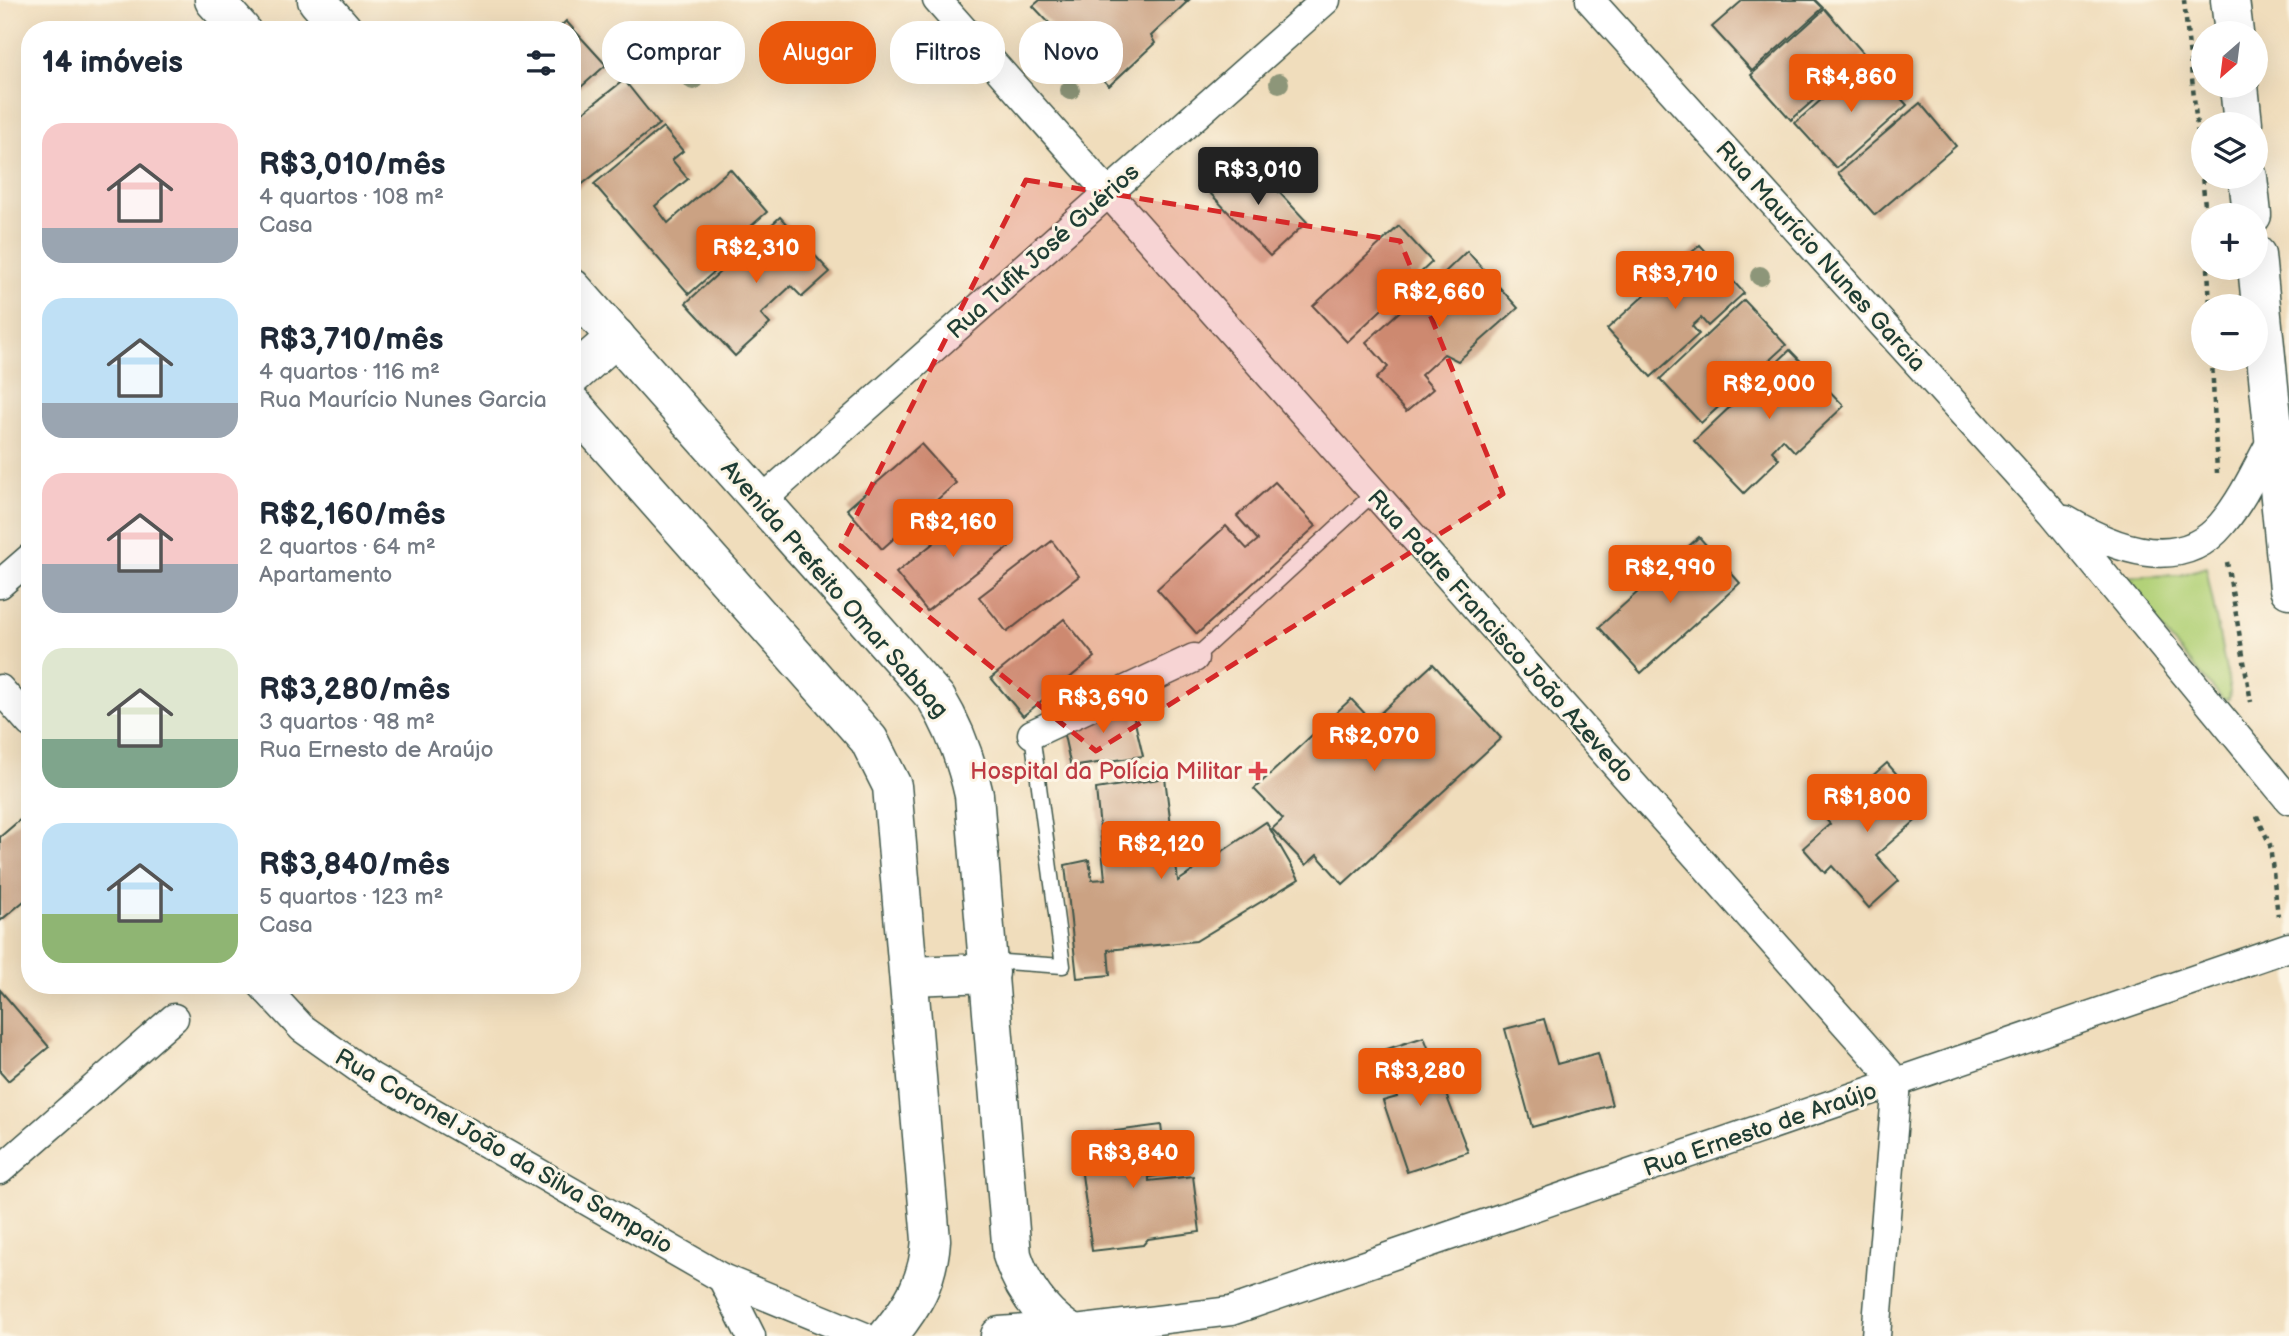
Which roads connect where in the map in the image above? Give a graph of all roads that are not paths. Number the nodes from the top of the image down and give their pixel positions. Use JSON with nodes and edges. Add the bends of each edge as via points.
{"nodes":[{"id":1,"x":214,"y":0,"type":"edge"},
{"id":2,"x":317,"y":0,"type":"edge"},
{"id":3,"x":937,"y":0,"type":"edge"},
{"id":4,"x":1326,"y":0,"type":"edge"},
{"id":5,"x":1590,"y":0,"type":"edge"},
{"id":6,"x":2230,"y":0,"type":"edge"},
{"id":7,"x":233,"y":21,"type":"edge"},
{"id":8,"x":335,"y":21,"type":"edge"},
{"id":9,"x":2233,"y":21,"type":"edge"},
{"id":10,"x":1108,"y":193,"type":"junction"},
{"id":11,"x":2258,"y":280,"type":"edge"},
{"id":12,"x":581,"y":298,"type":"edge"},
{"id":13,"x":616,"y":337,"type":"junction"},
{"id":14,"x":581,"y":368,"type":"edge"},
{"id":15,"x":581,"y":414,"type":"edge"},
{"id":16,"x":2274,"y":436,"type":"junction"},
{"id":17,"x":1374,"y":493,"type":"junction"},
{"id":18,"x":761,"y":501,"type":"junction"},
{"id":19,"x":2052,"y":512,"type":"junction"},
{"id":20,"x":21,"y":566,"type":"edge"},
{"id":21,"x":0,"y":584,"type":"edge"},
{"id":22,"x":2289,"y":589,"type":"edge"},
{"id":23,"x":1194,"y":658,"type":"joint"},
{"id":24,"x":0,"y":690,"type":"edge"},
{"id":25,"x":21,"y":713,"type":"edge"},
{"id":26,"x":1032,"y":734,"type":"joint"},
{"id":27,"x":2289,"y":800,"type":"edge"},
{"id":28,"x":2284,"y":935,"type":"edge"},
{"id":29,"x":989,"y":967,"type":"junction"},
{"id":30,"x":910,"y":976,"type":"junction"},
{"id":31,"x":270,"y":994,"type":"edge"},
{"id":32,"x":174,"y":1018,"type":"dead end"},
{"id":33,"x":1897,"y":1082,"type":"junction"},
{"id":34,"x":0,"y":1170,"type":"edge"},
{"id":35,"x":722,"y":1278,"type":"junction"},
{"id":36,"x":1231,"y":1311,"type":"junction"},
{"id":37,"x":1071,"y":1334,"type":"edge"},
{"id":38,"x":751,"y":1336,"type":"edge"},
{"id":39,"x":863,"y":1336,"type":"edge"},
{"id":40,"x":888,"y":1336,"type":"edge"},
{"id":41,"x":1000,"y":1336,"type":"edge"},
{"id":42,"x":1217,"y":1336,"type":"edge"},
{"id":43,"x":1876,"y":1336,"type":"edge"}],
"edges":[{"from":1,"to":7,"type":"main road"},
{"from":2,"to":8,"type":"main road"},
{"from":3,"to":10,"type":"street","name":"Rua Padre Francisco João Azevedo"},
{"from":4,"to":10,"type":"street","name":"Rua Tufik José Guérios"},
{"from":5,"to":19,"type":"street","name":"Rua Maurício Nunes Garcia"},
{"from":6,"to":9,"type":"main road"},
{"from":10,"to":17,"type":"street","name":"Rua Padre Francisco João Azevedo"},
{"from":10,"to":18,"type":"street","name":"Rua Tufik José Guérios"},
{"from":11,"to":16,"type":"main road"},
{"from":12,"to":13,"type":"main road","name":"Avenida Prefeito Omar Sabbag"},
{"from":13,"to":14,"type":"main road"},
{"from":13,"to":18,"type":"main road","name":"Avenida Prefeito Omar Sabbag"},
{"from":15,"to":30,"type":"main road","via":[[869,740],[892,786],[896,809]]},
{"from":16,"to":19,"type":"street","name":"Rua Maurício Nunes Garcia","via":[[2222,524],[2189,547],[2141,553],[2116,546]]},
{"from":16,"to":22,"type":"main road"},
{"from":17,"to":23,"type":"lane"},
{"from":17,"to":33,"type":"street","name":"Rua Padre Francisco João Azevedo"},
{"from":18,"to":29,"type":"main road","name":"Avenida Prefeito Omar Sabbag","via":[[936,698],[952,724],[974,795]]},
{"from":19,"to":27,"type":"street","name":"Rua Maurício Nunes Garcia"},
{"from":20,"to":21,"type":"street"},
{"from":23,"to":26,"type":"street"},
{"from":24,"to":25,"type":"street"},
{"from":26,"to":29,"type":"lane","via":[[1063,966]]},
{"from":28,"to":33,"type":"street","name":"Rua Ernesto de Araújo"},
{"from":29,"to":30,"type":"main road"},
{"from":29,"to":37,"type":"main road","name":"Avenida Prefeito Omar Sabbag","via":[[1012,1255],[1020,1282]]},
{"from":30,"to":40,"type":"main road","via":[[931,1240],[929,1267],[906,1314]]},
{"from":31,"to":35,"type":"street","name":"Rua Coronel João da Silva Sampaio","via":[[302,1028],[371,1077]]},
{"from":32,"to":34,"type":"street"},
{"from":33,"to":36,"type":"street","name":"Rua Ernesto de Araújo"},
{"from":33,"to":43,"type":"street"},
{"from":35,"to":38,"type":"street"},
{"from":35,"to":39,"type":"street","name":"Rua Coronel João da Silva Sampaio"},
{"from":36,"to":37,"type":"street","name":"Rua Ernesto de Araújo"},
{"from":36,"to":42,"type":"street"},
{"from":37,"to":41,"type":"main road"}]}
